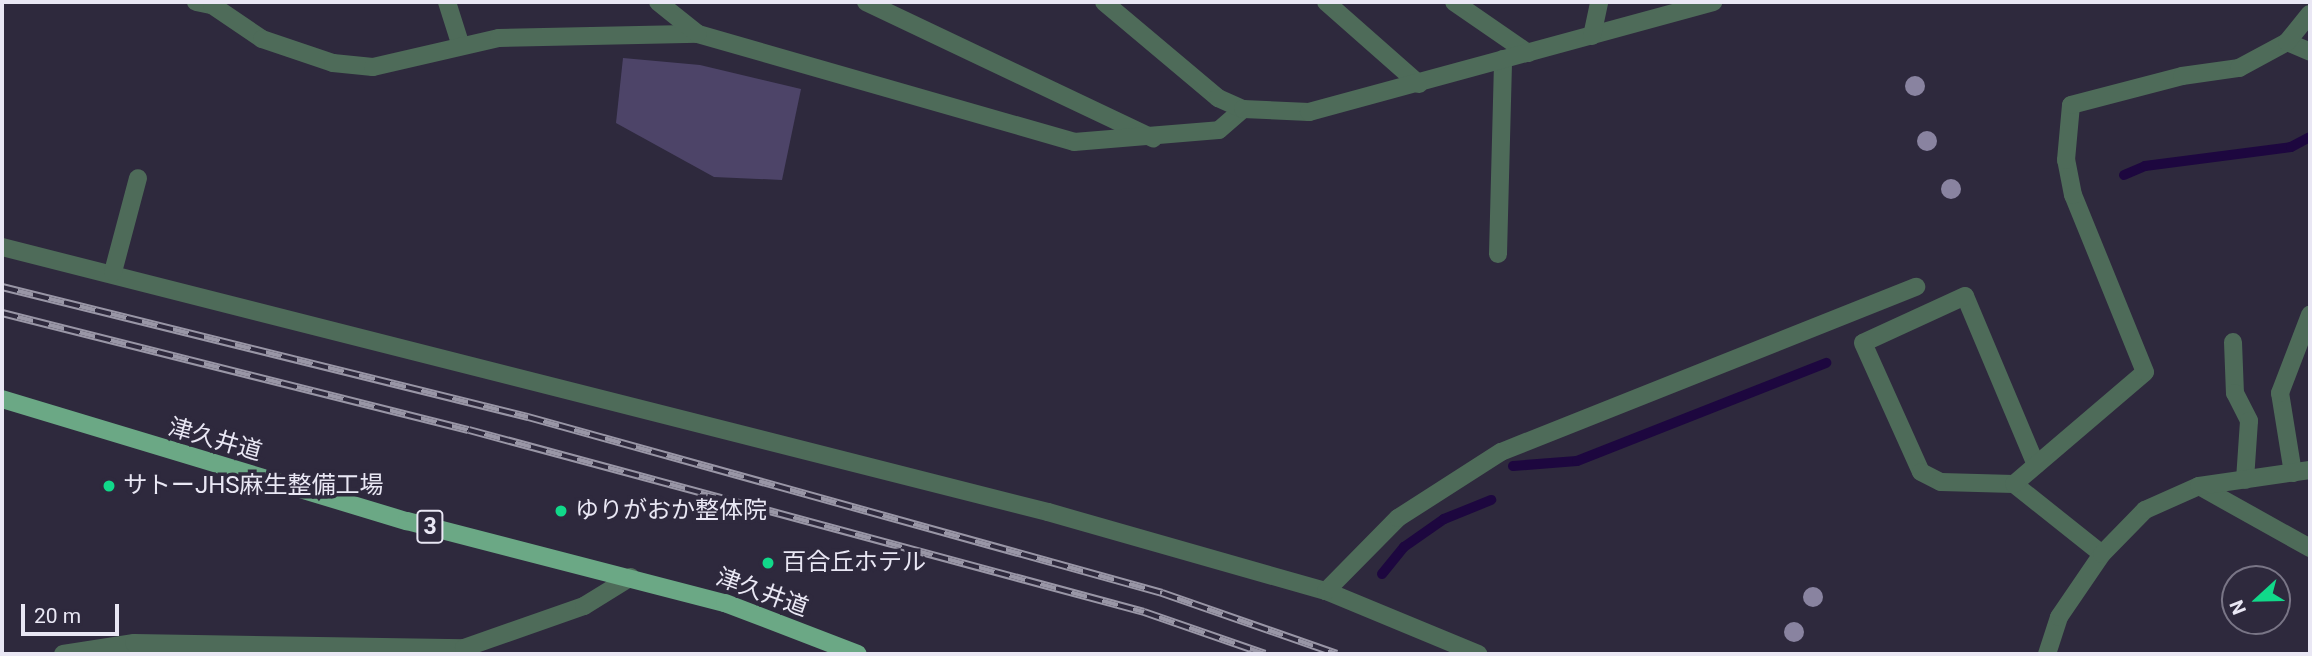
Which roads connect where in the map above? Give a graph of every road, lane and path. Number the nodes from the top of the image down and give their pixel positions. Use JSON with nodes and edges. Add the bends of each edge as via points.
{"nodes":[{"id":1,"x":447,"y":2,"type":"edge"},
{"id":2,"x":658,"y":2,"type":"edge"},
{"id":3,"x":866,"y":2,"type":"edge"},
{"id":4,"x":1104,"y":2,"type":"edge"},
{"id":5,"x":1326,"y":2,"type":"edge"},
{"id":6,"x":1454,"y":2,"type":"edge"},
{"id":7,"x":1599,"y":2,"type":"edge"},
{"id":8,"x":1713,"y":2,"type":"edge"},
{"id":9,"x":207,"y":3,"type":"edge"},
{"id":10,"x":2310,"y":14,"type":"edge"},
{"id":11,"x":698,"y":34,"type":"junction"},
{"id":12,"x":1592,"y":36,"type":"junction"},
{"id":13,"x":2287,"y":42,"type":"junction"},
{"id":14,"x":460,"y":43,"type":"junction"},
{"id":15,"x":2310,"y":52,"type":"edge"},
{"id":16,"x":1528,"y":53,"type":"junction"},
{"id":17,"x":1503,"y":59,"type":"junction"},
{"id":18,"x":1419,"y":84,"type":"junction"},
{"id":19,"x":1243,"y":109,"type":"junction"},
{"id":20,"x":1156,"y":139,"type":"junction"},
{"id":21,"x":138,"y":178,"type":"dead end"},
{"id":22,"x":2,"y":247,"type":"edge"},
{"id":23,"x":1498,"y":254,"type":"dead end"},
{"id":24,"x":113,"y":272,"type":"junction"},
{"id":25,"x":1916,"y":287,"type":"dead end"},
{"id":26,"x":2310,"y":315,"type":"edge"},
{"id":27,"x":2233,"y":342,"type":"dead end"},
{"id":28,"x":2,"y":399,"type":"edge"},
{"id":29,"x":2036,"y":465,"type":"junction"},
{"id":30,"x":2301,"y":472,"type":"edge"},
{"id":31,"x":2245,"y":480,"type":"junction"},
{"id":32,"x":2014,"y":484,"type":"junction"},
{"id":33,"x":2199,"y":486,"type":"junction"},
{"id":34,"x":2310,"y":548,"type":"edge"},
{"id":35,"x":2102,"y":554,"type":"junction"},
{"id":36,"x":631,"y":577,"type":"junction"},
{"id":37,"x":1326,"y":591,"type":"junction"},
{"id":38,"x":220,"y":648,"type":"edge"},
{"id":39,"x":426,"y":652,"type":"edge"},
{"id":40,"x":63,"y":654,"type":"edge"},
{"id":41,"x":858,"y":654,"type":"edge"},
{"id":42,"x":1478,"y":654,"type":"edge"},
{"id":43,"x":2047,"y":654,"type":"edge"}],
"edges":[{"from":1,"to":14,"type":"street"},
{"from":2,"to":11,"type":"street"},
{"from":3,"to":20,"type":"street"},
{"from":4,"to":19,"type":"street","via":[[1218,98]]},
{"from":5,"to":18,"type":"street"},
{"from":6,"to":16,"type":"street"},
{"from":7,"to":12,"type":"street"},
{"from":8,"to":12,"type":"street"},
{"from":9,"to":14,"type":"street","via":[[262,39],[334,63],[373,67]]},
{"from":10,"to":13,"type":"street"},
{"from":11,"to":14,"type":"street"},
{"from":11,"to":20,"type":"street","via":[[1074,142]]},
{"from":12,"to":16,"type":"street"},
{"from":13,"to":15,"type":"street"},
{"from":13,"to":29,"type":"street","via":[[2239,68],[2182,76],[2071,105],[2066,160],[2073,195],[2145,372]]},
{"from":16,"to":17,"type":"street"},
{"from":17,"to":18,"type":"street"},
{"from":17,"to":23,"type":"street"},
{"from":18,"to":19,"type":"street","via":[[1309,112]]},
{"from":19,"to":20,"type":"street","via":[[1219,130]]},
{"from":21,"to":24,"type":"street"},
{"from":22,"to":24,"type":"street"},
{"from":24,"to":37,"type":"street","via":[[1048,512]]},
{"from":25,"to":37,"type":"street","via":[[1501,452],[1398,518]]},
{"from":26,"to":30,"type":"street","via":[[2280,393]]},
{"from":27,"to":31,"type":"street","via":[[2235,393],[2249,421]]},
{"from":28,"to":36,"type":"main road","name":"津久井道","number":"3","via":[[407,521]]},
{"from":29,"to":32,"type":"street"},
{"from":29,"to":32,"type":"street","via":[[1965,296],[1863,344],[1921,472],[1941,482]]},
{"from":30,"to":31,"type":"street"},
{"from":31,"to":33,"type":"street"},
{"from":32,"to":35,"type":"street"},
{"from":33,"to":34,"type":"street"},
{"from":33,"to":35,"type":"street","via":[[2145,510]]},
{"from":35,"to":43,"type":"street","via":[[2059,617]]},
{"from":36,"to":39,"type":"street","via":[[519,634]]},
{"from":36,"to":41,"type":"main road","name":"津久井道","number":"3","via":[[725,603]]},
{"from":37,"to":42,"type":"street"},
{"from":38,"to":39,"type":"street"},
{"from":38,"to":40,"type":"street","via":[[134,643]]}]}
